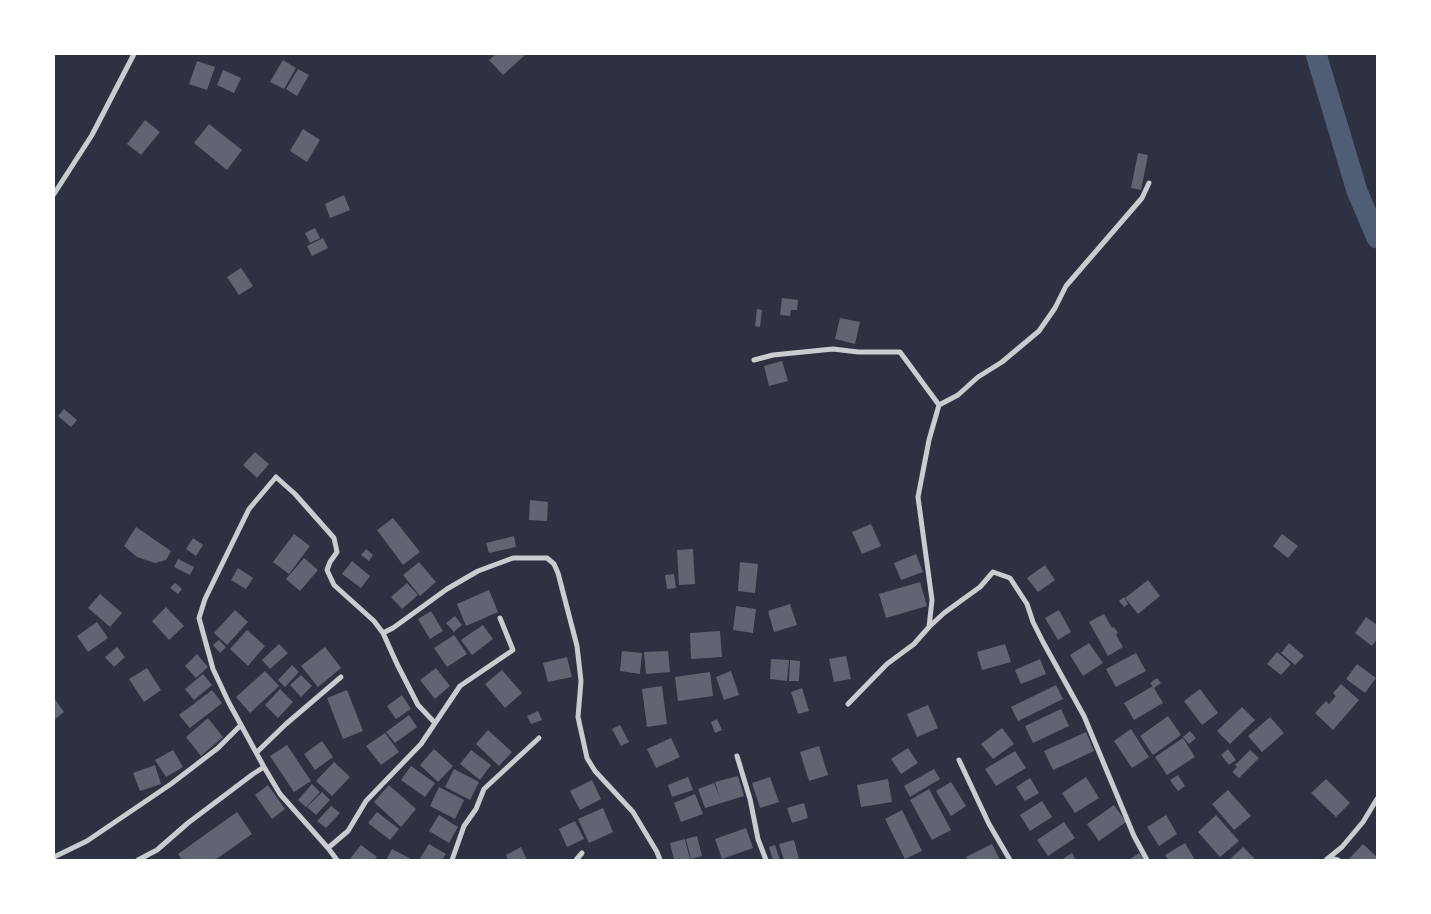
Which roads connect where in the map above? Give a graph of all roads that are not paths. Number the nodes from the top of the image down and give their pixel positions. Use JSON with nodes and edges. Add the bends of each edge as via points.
{"nodes":[{"id":1,"x":134,"y":54,"type":"edge"},
{"id":2,"x":1149,"y":183,"type":"dead end"},
{"id":3,"x":54,"y":194,"type":"edge"},
{"id":4,"x":754,"y":360,"type":"dead end"},
{"id":5,"x":939,"y":405,"type":"junction"},
{"id":6,"x":500,"y":618,"type":"dead end"},
{"id":7,"x":929,"y":627,"type":"junction"},
{"id":8,"x":383,"y":633,"type":"junction"},
{"id":9,"x":341,"y":677,"type":"dead end"},
{"id":10,"x":848,"y":704,"type":"dead end"},
{"id":11,"x":434,"y":723,"type":"junction"},
{"id":12,"x":241,"y":724,"type":"junction"},
{"id":13,"x":539,"y":738,"type":"dead end"},
{"id":14,"x":257,"y":752,"type":"junction"},
{"id":15,"x":737,"y":756,"type":"dead end"},
{"id":16,"x":959,"y":760,"type":"dead end"},
{"id":17,"x":264,"y":767,"type":"junction"},
{"id":18,"x":1377,"y":799,"type":"edge"},
{"id":19,"x":328,"y":848,"type":"junction"},
{"id":20,"x":582,"y":853,"type":"dead end"},
{"id":21,"x":54,"y":857,"type":"edge"},
{"id":22,"x":1327,"y":859,"type":"edge"},
{"id":23,"x":138,"y":860,"type":"edge"},
{"id":24,"x":337,"y":860,"type":"edge"},
{"id":25,"x":452,"y":860,"type":"edge"},
{"id":26,"x":576,"y":860,"type":"edge"},
{"id":27,"x":660,"y":860,"type":"edge"},
{"id":28,"x":766,"y":860,"type":"edge"},
{"id":29,"x":1010,"y":860,"type":"edge"},
{"id":30,"x":1147,"y":860,"type":"edge"},
{"id":31,"x":1338,"y":860,"type":"edge"}],
"edges":[{"from":1,"to":3,"type":"street","via":[[92,135]]},
{"from":2,"to":5,"type":"street","via":[[1142,198],[1066,286],[1039,331],[958,395]]},
{"from":4,"to":5,"type":"street","via":[[833,349],[900,352]]},
{"from":5,"to":7,"type":"street","via":[[918,497],[932,600]]},
{"from":6,"to":11,"type":"street","via":[[513,650],[460,686]]},
{"from":7,"to":10,"type":"street"},
{"from":7,"to":30,"type":"street","via":[[980,587],[993,572],[1010,578],[1027,604],[1043,642],[1084,716]]},
{"from":8,"to":11,"type":"street","via":[[418,704]]},
{"from":8,"to":12,"type":"street","via":[[334,585],[327,570],[337,552],[334,538],[276,477],[249,509],[199,618],[213,669]]},
{"from":8,"to":27,"type":"street","via":[[478,571],[513,558],[547,558],[558,573],[577,646],[581,681],[578,717],[587,758],[595,772],[633,812]]},
{"from":9,"to":14,"type":"street"},
{"from":11,"to":19,"type":"street","via":[[421,744],[366,801],[348,831]]},
{"from":12,"to":14,"type":"street"},
{"from":12,"to":21,"type":"street","via":[[218,748],[164,790],[86,841]]},
{"from":13,"to":25,"type":"street","via":[[484,789],[464,826]]},
{"from":14,"to":17,"type":"street"},
{"from":15,"to":28,"type":"street"},
{"from":16,"to":29,"type":"street"},
{"from":17,"to":19,"type":"street","via":[[280,794]]},
{"from":17,"to":23,"type":"street","via":[[157,850]]},
{"from":18,"to":22,"type":"street","via":[[1363,822]]},
{"from":19,"to":24,"type":"street"},
{"from":20,"to":26,"type":"street"},
{"from":22,"to":31,"type":"street"}]}
